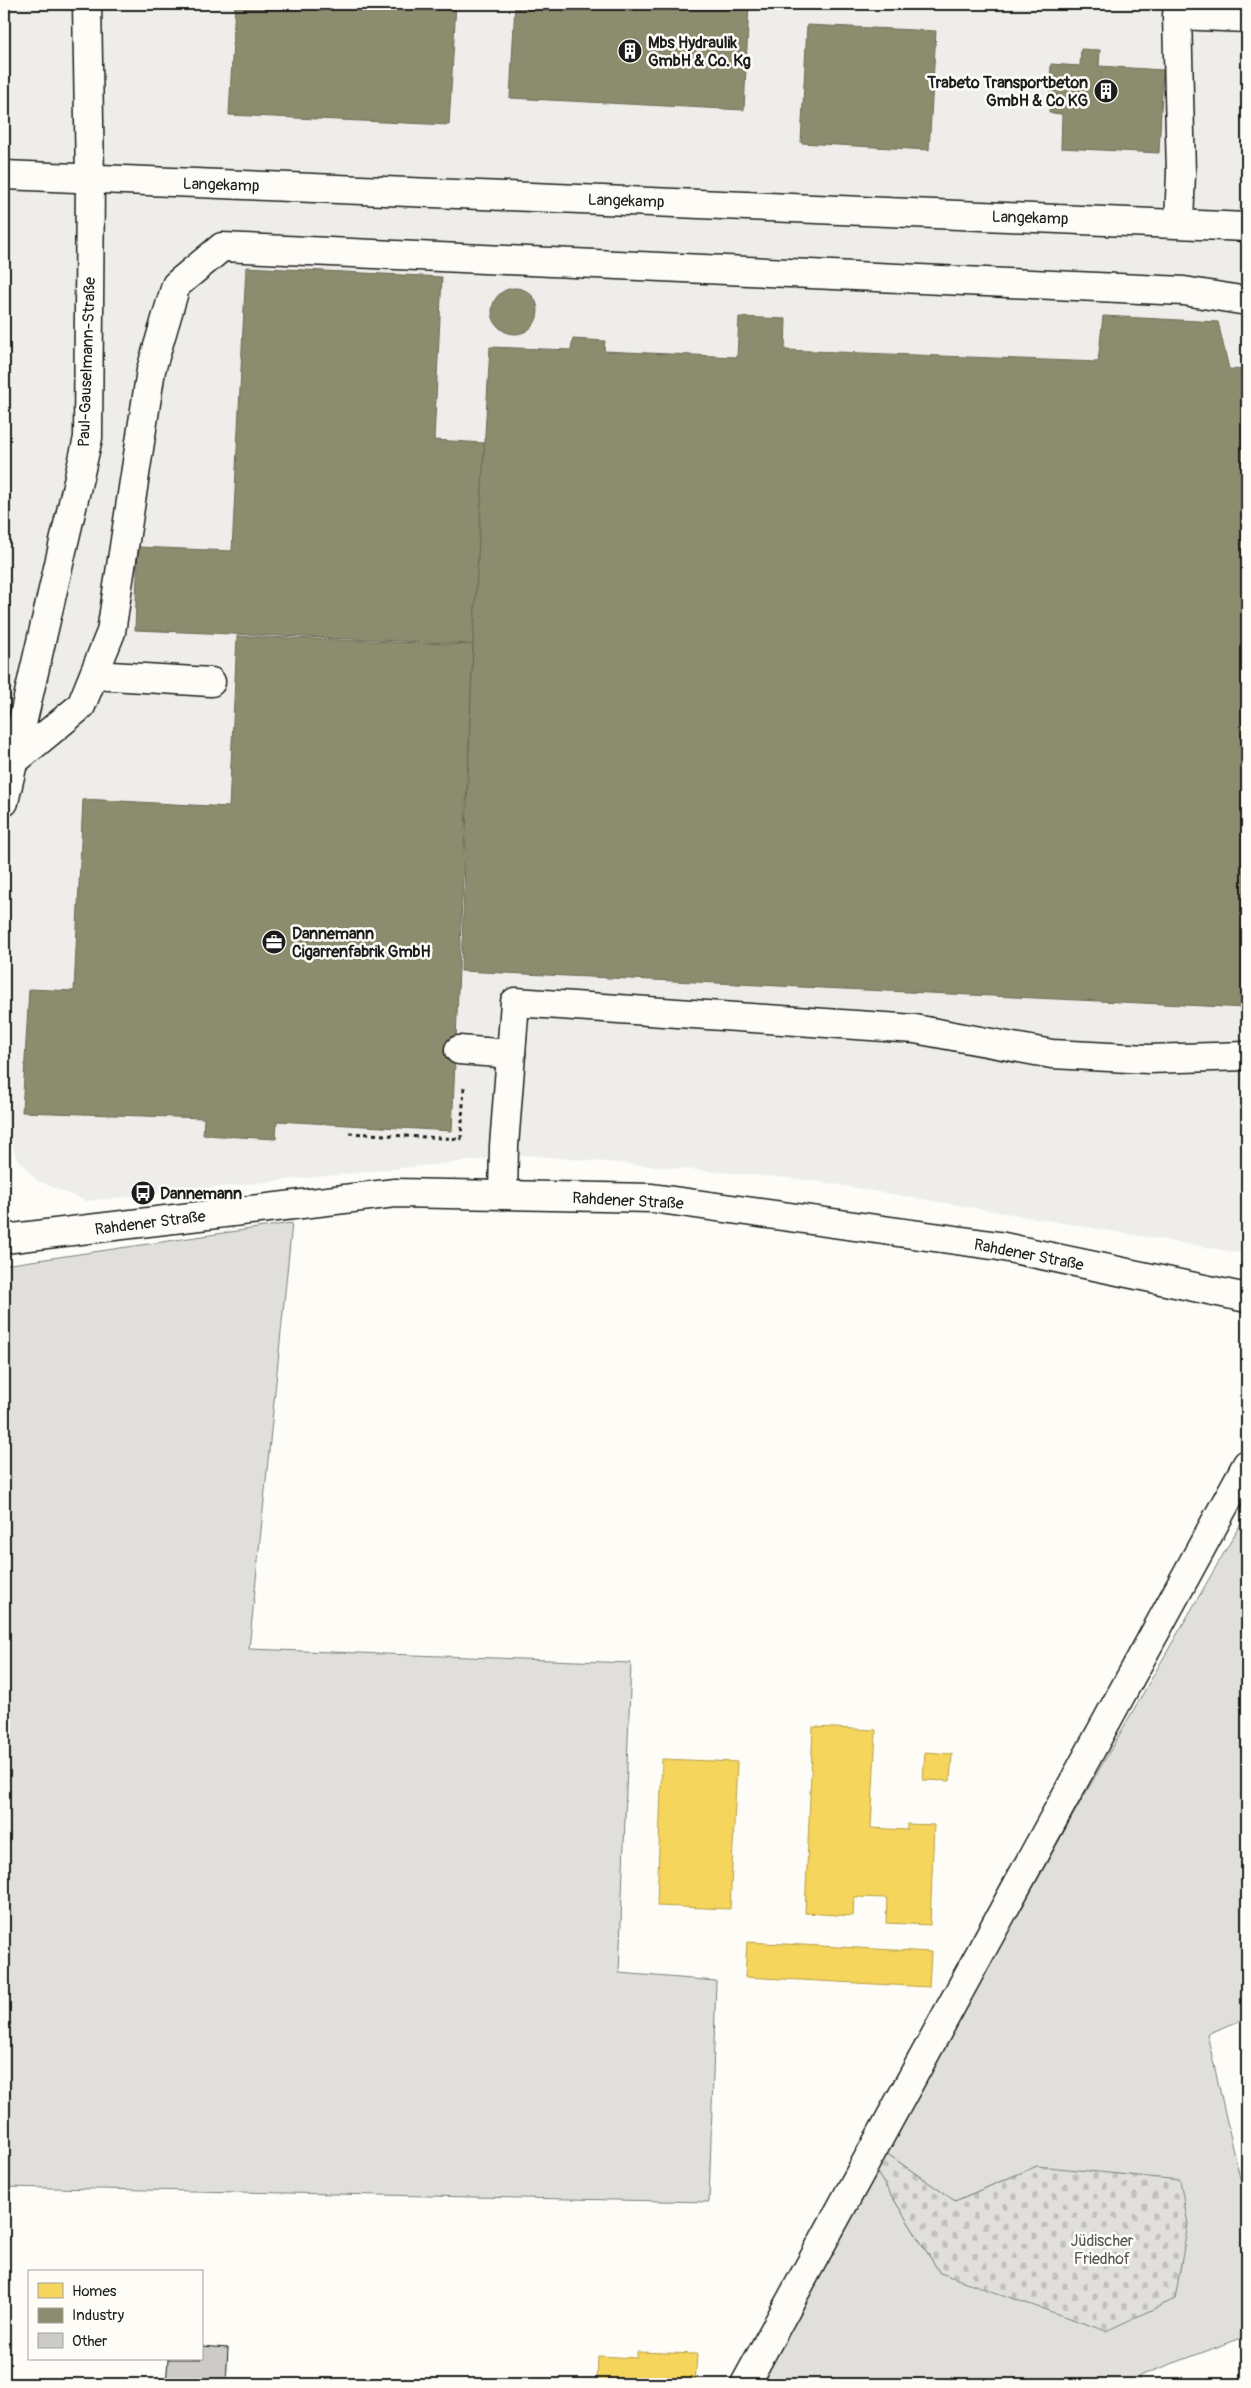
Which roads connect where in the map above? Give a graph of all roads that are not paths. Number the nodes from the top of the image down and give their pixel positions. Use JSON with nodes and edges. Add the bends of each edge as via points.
{"nodes":[{"id":1,"x":87,"y":4,"type":"edge"},
{"id":2,"x":1247,"y":18,"type":"edge"},
{"id":3,"x":4,"y":174,"type":"edge"},
{"id":4,"x":90,"y":179,"type":"junction"},
{"id":5,"x":1179,"y":223,"type":"junction"},
{"id":6,"x":1247,"y":227,"type":"edge"},
{"id":7,"x":1247,"y":301,"type":"edge"},
{"id":8,"x":94,"y":675,"type":"junction"},
{"id":9,"x":211,"y":682,"type":"dead end"},
{"id":10,"x":13,"y":762,"type":"junction"},
{"id":11,"x":4,"y":802,"type":"edge"},
{"id":12,"x":459,"y":1050,"type":"dead end"},
{"id":13,"x":511,"y":1054,"type":"junction"},
{"id":14,"x":1247,"y":1056,"type":"edge"},
{"id":15,"x":503,"y":1195,"type":"junction"},
{"id":16,"x":4,"y":1239,"type":"edge"},
{"id":17,"x":1247,"y":1298,"type":"edge"},
{"id":18,"x":1247,"y":1464,"type":"edge"},
{"id":19,"x":744,"y":2384,"type":"edge"}],
"edges":[{"from":1,"to":4,"type":"street","name":"Paul-Gauselmann-Straße"},
{"from":2,"to":5,"type":"street","via":[[1177,15]]},
{"from":3,"to":4,"type":"street","name":"Langekamp"},
{"from":4,"to":5,"type":"street","name":"Langekamp"},
{"from":4,"to":10,"type":"street","name":"Paul-Gauselmann-Straße","via":[[88,438]]},
{"from":5,"to":6,"type":"street","name":"Langekamp"},
{"from":7,"to":8,"type":"street","via":[[1184,291],[222,247],[176,285],[151,370],[111,632]]},
{"from":8,"to":9,"type":"street"},
{"from":8,"to":10,"type":"street","via":[[81,706]]},
{"from":10,"to":11,"type":"street","name":"Paul-Gauselmann-Straße"},
{"from":12,"to":13,"type":"street"},
{"from":13,"to":14,"type":"street","via":[[515,1002],[915,1029],[1052,1054],[1148,1059]]},
{"from":13,"to":15,"type":"street"},
{"from":15,"to":16,"type":"street","name":"Rahdener Straße","via":[[395,1193]]},
{"from":15,"to":17,"type":"street","name":"Rahdener Straße","via":[[652,1198],[999,1246]]},
{"from":18,"to":19,"type":"street"}]}
